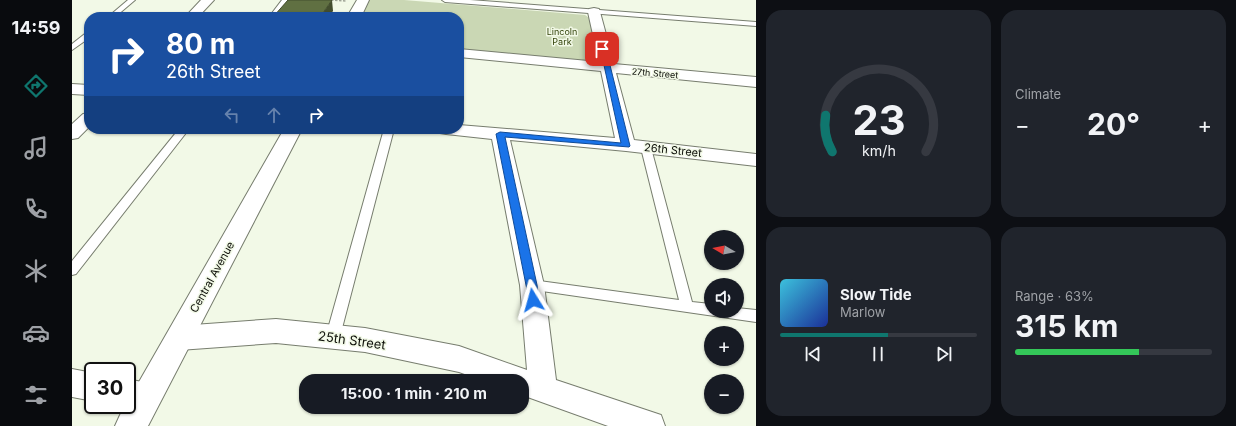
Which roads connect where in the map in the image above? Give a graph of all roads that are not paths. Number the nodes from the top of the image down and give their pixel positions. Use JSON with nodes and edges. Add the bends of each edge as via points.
{"nodes":[{"id":1,"x":132,"y":0,"type":"edge"},
{"id":2,"x":208,"y":0,"type":"edge"},
{"id":3,"x":285,"y":0,"type":"edge"},
{"id":4,"x":363,"y":0,"type":"edge"},
{"id":5,"x":445,"y":0,"type":"edge"},
{"id":6,"x":117,"y":12,"type":"edge"},
{"id":7,"x":196,"y":12,"type":"edge"},
{"id":8,"x":276,"y":12,"type":"edge"},
{"id":9,"x":357,"y":12,"type":"edge"},
{"id":10,"x":594,"y":12,"type":"junction"},
{"id":11,"x":756,"y":24,"type":"edge"},
{"id":12,"x":84,"y":39,"type":"edge"},
{"id":13,"x":72,"y":48,"type":"edge"},
{"id":14,"x":464,"y":54,"type":"edge"},
{"id":15,"x":607,"y":68,"type":"junction"},
{"id":16,"x":756,"y":82,"type":"edge"},
{"id":17,"x":72,"y":89,"type":"edge"},
{"id":18,"x":84,"y":90,"type":"edge"},
{"id":19,"x":84,"y":123,"type":"edge"},
{"id":20,"x":464,"y":131,"type":"edge"},
{"id":21,"x":72,"y":134,"type":"edge"},
{"id":22,"x":180,"y":134,"type":"edge"},
{"id":23,"x":290,"y":134,"type":"edge"},
{"id":24,"x":388,"y":134,"type":"edge"},
{"id":25,"x":500,"y":134,"type":"junction"},
{"id":26,"x":626,"y":146,"type":"junction"},
{"id":27,"x":646,"y":148,"type":"junction"},
{"id":28,"x":756,"y":160,"type":"edge"},
{"id":29,"x":72,"y":270,"type":"edge"},
{"id":30,"x":532,"y":285,"type":"junction"},
{"id":31,"x":687,"y":307,"type":"junction"},
{"id":32,"x":704,"y":309,"type":"edge"},
{"id":33,"x":744,"y":314,"type":"edge"},
{"id":34,"x":756,"y":316,"type":"edge"},
{"id":35,"x":333,"y":336,"type":"junction"},
{"id":36,"x":179,"y":338,"type":"junction"},
{"id":37,"x":501,"y":374,"type":"edge"},
{"id":38,"x":72,"y":383,"type":"edge"},
{"id":39,"x":529,"y":384,"type":"edge"},
{"id":40,"x":84,"y":385,"type":"edge"},
{"id":41,"x":137,"y":395,"type":"edge"},
{"id":42,"x":131,"y":426,"type":"edge"},
{"id":43,"x":650,"y":426,"type":"edge"}],
"edges":[{"from":1,"to":6,"type":"lane"},
{"from":2,"to":7,"type":"street"},
{"from":3,"to":8,"type":"lane"},
{"from":4,"to":9,"type":"street"},
{"from":5,"to":10,"type":"lane"},
{"from":10,"to":11,"type":"lane"},
{"from":10,"to":15,"type":"street"},
{"from":12,"to":13,"type":"lane"},
{"from":14,"to":15,"type":"street","name":"27th Street"},
{"from":15,"to":16,"type":"street","name":"27th Street"},
{"from":15,"to":26,"type":"street"},
{"from":17,"to":18,"type":"street"},
{"from":19,"to":21,"type":"street"},
{"from":20,"to":25,"type":"street","name":"26th Street"},
{"from":22,"to":29,"type":"lane"},
{"from":23,"to":36,"type":"street","name":"Central Avenue"},
{"from":24,"to":35,"type":"lane"},
{"from":25,"to":26,"type":"street","name":"26th Street"},
{"from":25,"to":30,"type":"street"},
{"from":26,"to":27,"type":"street","name":"26th Street"},
{"from":27,"to":28,"type":"street","name":"26th Street"},
{"from":27,"to":31,"type":"lane"},
{"from":30,"to":31,"type":"lane"},
{"from":30,"to":39,"type":"street"},
{"from":31,"to":32,"type":"lane"},
{"from":33,"to":34,"type":"lane"},
{"from":35,"to":36,"type":"street","name":"25th Street","via":[[276,331]]},
{"from":35,"to":37,"type":"street","name":"25th Street","via":[[459,359]]},
{"from":36,"to":41,"type":"street","name":"Central Avenue"},
{"from":38,"to":40,"type":"street"},
{"from":39,"to":43,"type":"street","name":"25th Street"},
{"from":41,"to":42,"type":"street","name":"Central Avenue"}]}
